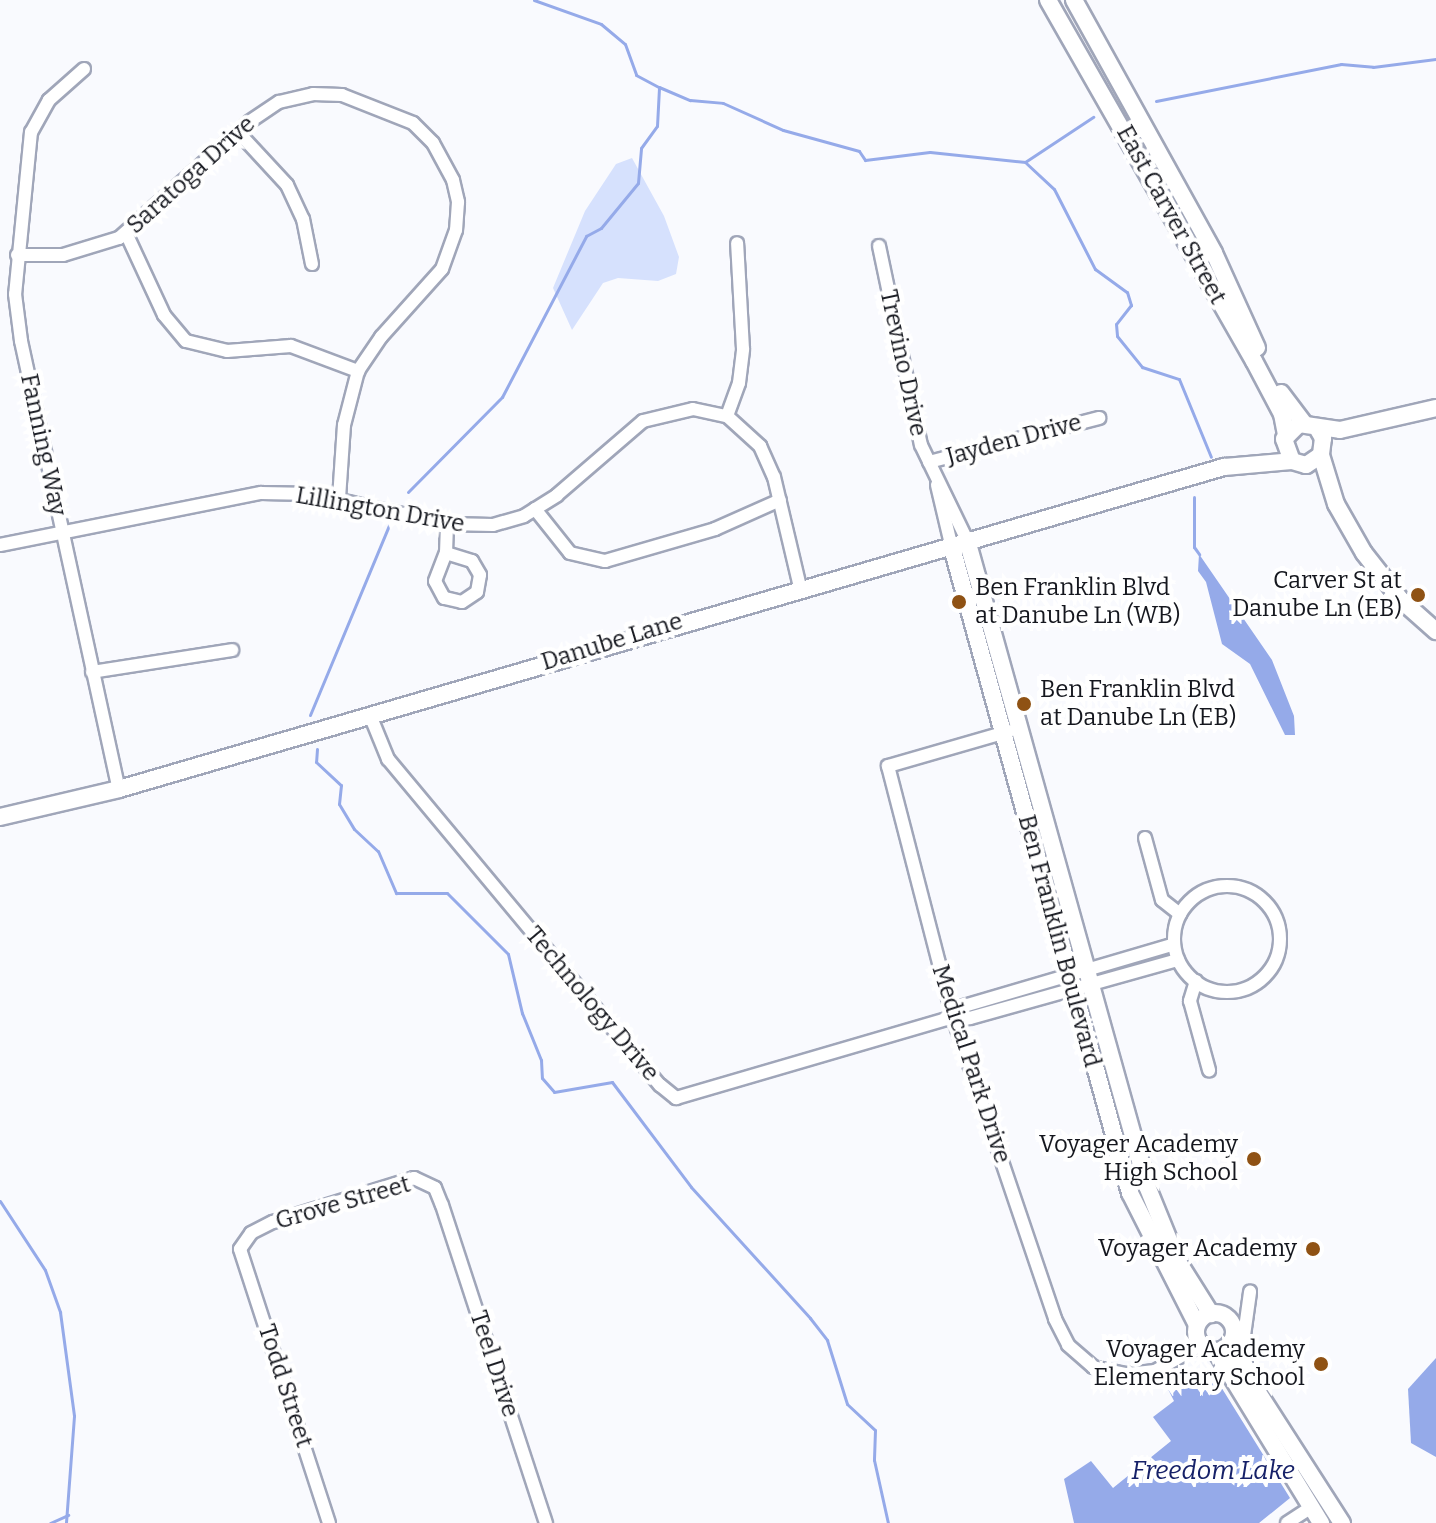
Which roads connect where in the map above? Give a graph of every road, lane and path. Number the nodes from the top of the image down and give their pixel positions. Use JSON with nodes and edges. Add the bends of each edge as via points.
{"nodes":[{"id":1,"x":1048,"y":0,"type":"edge"},
{"id":2,"x":1074,"y":0,"type":"edge"},
{"id":3,"x":84,"y":69,"type":"dead end"},
{"id":4,"x":238,"y":132,"type":"junction"},
{"id":5,"x":126,"y":233,"type":"junction"},
{"id":6,"x":737,"y":243,"type":"dead end"},
{"id":7,"x":879,"y":246,"type":"dead end"},
{"id":8,"x":17,"y":255,"type":"junction"},
{"id":9,"x":312,"y":264,"type":"dead end"},
{"id":10,"x":358,"y":371,"type":"junction"},
{"id":11,"x":1436,"y":408,"type":"edge"},
{"id":12,"x":727,"y":416,"type":"junction"},
{"id":13,"x":1099,"y":418,"type":"dead end"},
{"id":14,"x":1383,"y":422,"type":"junction"},
{"id":15,"x":1310,"y":426,"type":"junction"},
{"id":16,"x":1285,"y":436,"type":"junction"},
{"id":17,"x":1322,"y":452,"type":"junction"},
{"id":18,"x":929,"y":462,"type":"junction"},
{"id":19,"x":1296,"y":462,"type":"junction"},
{"id":20,"x":1224,"y":467,"type":"junction"},
{"id":21,"x":936,"y":477,"type":"junction"},
{"id":22,"x":339,"y":498,"type":"junction"},
{"id":23,"x":780,"y":500,"type":"junction"},
{"id":24,"x":1336,"y":504,"type":"junction"},
{"id":25,"x":535,"y":509,"type":"junction"},
{"id":26,"x":447,"y":524,"type":"junction"},
{"id":27,"x":61,"y":531,"type":"junction"},
{"id":28,"x":967,"y":540,"type":"junction"},
{"id":29,"x":951,"y":544,"type":"junction"},
{"id":30,"x":0,"y":545,"type":"edge"},
{"id":31,"x":446,"y":553,"type":"dead end"},
{"id":32,"x":800,"y":587,"type":"junction"},
{"id":33,"x":1436,"y":631,"type":"edge"},
{"id":34,"x":232,"y":650,"type":"dead end"},
{"id":35,"x":92,"y":672,"type":"junction"},
{"id":36,"x":370,"y":715,"type":"junction"},
{"id":37,"x":1019,"y":728,"type":"junction"},
{"id":38,"x":1002,"y":733,"type":"junction"},
{"id":39,"x":119,"y":789,"type":"junction"},
{"id":40,"x":0,"y":817,"type":"edge"},
{"id":41,"x":1145,"y":838,"type":"dead end"},
{"id":42,"x":1180,"y":914,"type":"junction"},
{"id":43,"x":1174,"y":944,"type":"junction"},
{"id":44,"x":1178,"y":960,"type":"junction"},
{"id":45,"x":1086,"y":966,"type":"junction"},
{"id":46,"x":1071,"y":981,"type":"junction"},
{"id":47,"x":1196,"y":981,"type":"junction"},
{"id":48,"x":1090,"y":985,"type":"junction"},
{"id":49,"x":953,"y":1017,"type":"junction"},
{"id":50,"x":1209,"y":1070,"type":"dead end"},
{"id":51,"x":442,"y":1205,"type":"joint"},
{"id":52,"x":240,"y":1249,"type":"joint"},
{"id":53,"x":1250,"y":1292,"type":"dead end"},
{"id":54,"x":1211,"y":1314,"type":"junction"},
{"id":55,"x":1197,"y":1325,"type":"junction"},
{"id":56,"x":1216,"y":1346,"type":"junction"},
{"id":57,"x":1255,"y":1387,"type":"junction"},
{"id":58,"x":1312,"y":1507,"type":"junction"},
{"id":59,"x":329,"y":1523,"type":"edge"},
{"id":60,"x":546,"y":1523,"type":"edge"},
{"id":61,"x":1287,"y":1523,"type":"edge"},
{"id":62,"x":1321,"y":1523,"type":"edge"},
{"id":63,"x":1342,"y":1523,"type":"edge"}],
"edges":[{"from":1,"to":16,"type":"street","name":"East Carver Street","via":[[1257,366]]},
{"from":2,"to":15,"type":"street","name":"East Carver Street","via":[[1208,243],[1276,384]]},
{"from":3,"to":8,"type":"street","name":"Fanning Way","via":[[49,100],[31,132]]},
{"from":4,"to":5,"type":"street","name":"Saratoga Drive"},
{"from":4,"to":9,"type":"street","via":[[287,185],[303,219]]},
{"from":4,"to":10,"type":"street","name":"Saratoga Drive","via":[[279,102],[313,94],[342,95],[403,116],[445,162],[458,202],[449,255]]},
{"from":5,"to":8,"type":"street","name":"Saratoga Drive","via":[[63,255]]},
{"from":5,"to":10,"type":"street","via":[[164,315],[186,341],[227,351],[298,347]]},
{"from":6,"to":12,"type":"street","via":[[743,349],[739,383]]},
{"from":7,"to":18,"type":"street","name":"Trevino Drive","via":[[911,411]]},
{"from":8,"to":27,"type":"street","name":"Fanning Way","via":[[21,341]]},
{"from":10,"to":22,"type":"street","name":"Saratoga Drive","via":[[344,425]]},
{"from":11,"to":14,"type":"street"},
{"from":12,"to":23,"type":"street","via":[[760,446]]},
{"from":12,"to":25,"type":"street","name":"Lillington Drive","via":[[693,409],[643,421]]},
{"from":13,"to":18,"type":"street","name":"Jayden Drive"},
{"from":14,"to":15,"type":"street"},
{"from":14,"to":17,"type":"street"},
{"from":15,"to":16,"type":"street","name":"Danube Lane"},
{"from":15,"to":17,"type":"street","name":"East Carver Street"},
{"from":16,"to":19,"type":"street","name":"East Carver Street"},
{"from":16,"to":20,"type":"street","name":"Danube Lane"},
{"from":17,"to":19,"type":"street","name":"Danube Lane"},
{"from":17,"to":24,"type":"street"},
{"from":18,"to":21,"type":"street","name":"Trevino Drive"},
{"from":19,"to":20,"type":"street","name":"Danube Lane"},
{"from":19,"to":24,"type":"street"},
{"from":20,"to":28,"type":"street","name":"Danube Lane"},
{"from":21,"to":28,"type":"street","name":"Trevino Drive"},
{"from":21,"to":29,"type":"street","name":"Trevino Drive"},
{"from":22,"to":26,"type":"street","name":"Lillington Drive"},
{"from":22,"to":27,"type":"street","name":"Lillington Drive","via":[[241,495]]},
{"from":23,"to":25,"type":"street","via":[[715,529],[605,561],[570,553]]},
{"from":23,"to":32,"type":"street"},
{"from":24,"to":33,"type":"street","via":[[1387,585]]},
{"from":25,"to":26,"type":"street","name":"Lillington Drive","via":[[493,525]]},
{"from":26,"to":31,"type":"street"},
{"from":27,"to":30,"type":"street","name":"Lillington Drive"},
{"from":27,"to":35,"type":"street","name":"Fanning Way"},
{"from":28,"to":29,"type":"street","name":"Danube Lane"},
{"from":28,"to":37,"type":"street","name":"Ben Franklin Boulevard"},
{"from":29,"to":32,"type":"street","name":"Danube Lane"},
{"from":29,"to":38,"type":"street","name":"Ben Franklin Boulevard"},
{"from":32,"to":36,"type":"street","name":"Danube Lane"},
{"from":34,"to":35,"type":"street"},
{"from":35,"to":39,"type":"street","name":"Fanning Way"},
{"from":36,"to":39,"type":"street","name":"Danube Lane"},
{"from":36,"to":49,"type":"street","name":"Technology Drive","via":[[388,759],[670,1094],[696,1096]]},
{"from":37,"to":38,"type":"street","name":"Medical Park Drive"},
{"from":37,"to":45,"type":"street","name":"Ben Franklin Boulevard"},
{"from":38,"to":46,"type":"street","name":"Ben Franklin Boulevard"},
{"from":38,"to":49,"type":"street","name":"Medical Park Drive","via":[[888,766]]},
{"from":39,"to":40,"type":"street","name":"Danube Lane"},
{"from":41,"to":42,"type":"street","via":[[1162,900]]},
{"from":42,"to":43,"type":"street"},
{"from":42,"to":47,"type":"street","via":[[1207,890],[1243,888],[1272,910],[1280,933],[1277,957],[1254,985],[1230,992]]},
{"from":43,"to":44,"type":"street"},
{"from":43,"to":45,"type":"street","name":"Technology Drive"},
{"from":44,"to":47,"type":"street"},
{"from":44,"to":48,"type":"street","name":"Technology Drive"},
{"from":45,"to":46,"type":"street","name":"Technology Drive"},
{"from":45,"to":48,"type":"street","name":"Ben Franklin Boulevard"},
{"from":46,"to":48,"type":"street","name":"Technology Drive"},
{"from":46,"to":49,"type":"street","name":"Technology Drive","via":[[964,1006]]},
{"from":46,"to":55,"type":"street","name":"Ben Franklin Boulevard","via":[[1139,1219]]},
{"from":47,"to":50,"type":"street","via":[[1190,1001]]},
{"from":48,"to":54,"type":"street","name":"Ben Franklin Boulevard","via":[[1155,1213],[1187,1280]]},
{"from":49,"to":56,"type":"street","name":"Medical Park Drive","via":[[1068,1345],[1093,1367],[1127,1374],[1155,1371]]},
{"from":51,"to":52,"type":"street","name":"Grove Street","via":[[435,1188],[414,1178],[273,1222],[251,1233]]},
{"from":51,"to":60,"type":"street","name":"Teel Drive"},
{"from":52,"to":59,"type":"street","name":"Todd Street"},
{"from":53,"to":57,"type":"street","via":[[1242,1350]]},
{"from":54,"to":55,"type":"street"},
{"from":54,"to":56,"type":"street","name":"Ben Franklin Boulevard","via":[[1228,1319]]},
{"from":55,"to":56,"type":"street","name":"Ben Franklin Boulevard"},
{"from":56,"to":57,"type":"street"},
{"from":56,"to":58,"type":"street"},
{"from":57,"to":63,"type":"street"},
{"from":58,"to":61,"type":"street"},
{"from":58,"to":62,"type":"street"}]}
